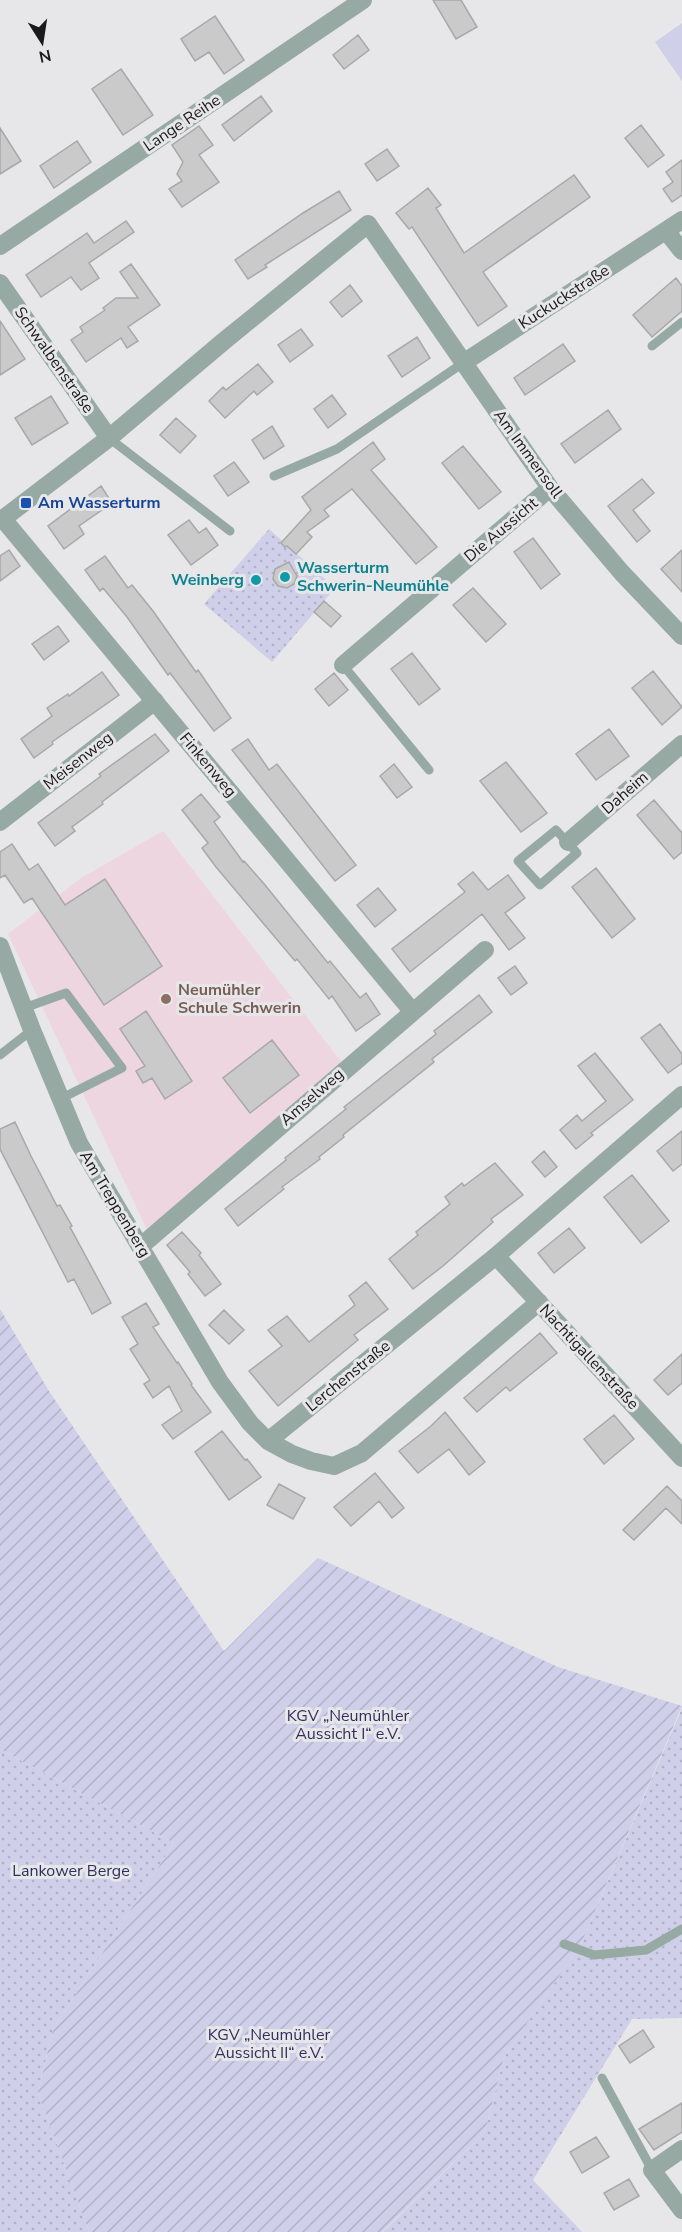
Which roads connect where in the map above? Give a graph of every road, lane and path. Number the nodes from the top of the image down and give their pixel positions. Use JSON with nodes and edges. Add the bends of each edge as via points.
{"nodes":[{"id":1,"x":363,"y":0,"type":"edge"},
{"id":2,"x":682,"y":220,"type":"edge"},
{"id":3,"x":666,"y":231,"type":"junction"},
{"id":4,"x":0,"y":246,"type":"edge"},
{"id":5,"x":682,"y":251,"type":"edge"},
{"id":6,"x":0,"y":282,"type":"edge"},
{"id":7,"x":682,"y":322,"type":"edge"},
{"id":8,"x":651,"y":346,"type":"dead end"},
{"id":9,"x":463,"y":363,"type":"junction"},
{"id":10,"x":109,"y":438,"type":"junction"},
{"id":11,"x":274,"y":476,"type":"dead end"},
{"id":12,"x":550,"y":488,"type":"junction"},
{"id":13,"x":2,"y":520,"type":"edge"},
{"id":14,"x":230,"y":531,"type":"dead end"},
{"id":15,"x":681,"y":633,"type":"edge"},
{"id":16,"x":343,"y":665,"type":"joint"},
{"id":17,"x":155,"y":700,"type":"junction"},
{"id":18,"x":682,"y":744,"type":"edge"},
{"id":19,"x":429,"y":770,"type":"dead end"},
{"id":20,"x":0,"y":822,"type":"edge"},
{"id":21,"x":568,"y":842,"type":"junction"},
{"id":22,"x":0,"y":946,"type":"edge"},
{"id":23,"x":485,"y":950,"type":"dead end"},
{"id":24,"x":24,"y":1008,"type":"junction"},
{"id":25,"x":412,"y":1011,"type":"junction"},
{"id":26,"x":32,"y":1030,"type":"junction"},
{"id":27,"x":0,"y":1055,"type":"edge"},
{"id":28,"x":682,"y":1095,"type":"edge"},
{"id":29,"x":60,"y":1099,"type":"junction"},
{"id":30,"x":141,"y":1246,"type":"junction"},
{"id":31,"x":496,"y":1256,"type":"junction"},
{"id":32,"x":539,"y":1302,"type":"junction"},
{"id":33,"x":268,"y":1441,"type":"junction"},
{"id":34,"x":682,"y":1458,"type":"edge"},
{"id":35,"x":682,"y":1929,"type":"edge"},
{"id":36,"x":564,"y":1944,"type":"dead end"},
{"id":37,"x":602,"y":2078,"type":"dead end"},
{"id":38,"x":682,"y":2149,"type":"edge"},
{"id":39,"x":652,"y":2170,"type":"junction"},
{"id":40,"x":682,"y":2210,"type":"edge"}],
"edges":[{"from":1,"to":4,"type":"street","name":"Lange Reihe"},
{"from":2,"to":3,"type":"street","name":"Kuckuckstraße"},
{"from":3,"to":5,"type":"street"},
{"from":3,"to":9,"type":"street","name":"Kuckuckstraße"},
{"from":6,"to":10,"type":"street","name":"Schwalbenstraße"},
{"from":7,"to":8,"type":"lane"},
{"from":9,"to":10,"type":"street","name":"Am Immensoll","via":[[368,224]]},
{"from":9,"to":11,"type":"lane","via":[[337,450]]},
{"from":9,"to":12,"type":"street","name":"Am Immensoll"},
{"from":10,"to":13,"type":"street"},
{"from":10,"to":14,"type":"lane"},
{"from":12,"to":15,"type":"street","name":"Am Immensoll","via":[[622,573]]},
{"from":12,"to":16,"type":"street","name":"Die Aussicht"},
{"from":13,"to":17,"type":"street","name":"Finkenweg"},
{"from":16,"to":19,"type":"lane"},
{"from":17,"to":20,"type":"street","name":"Meisenweg"},
{"from":17,"to":25,"type":"street","name":"Finkenweg"},
{"from":18,"to":21,"type":"street","name":"Daheim"},
{"from":21,"to":21,"type":"lane","via":[[577,853],[540,885],[518,861],[556,830]]},
{"from":22,"to":24,"type":"street","name":"Am Treppenberg"},
{"from":23,"to":25,"type":"street","name":"Amselweg"},
{"from":24,"to":26,"type":"street","name":"Am Treppenberg"},
{"from":24,"to":29,"type":"lane","via":[[66,993],[122,1068]]},
{"from":25,"to":30,"type":"street","name":"Amselweg"},
{"from":26,"to":27,"type":"lane"},
{"from":26,"to":29,"type":"street","name":"Am Treppenberg"},
{"from":28,"to":31,"type":"street","name":"Lerchenstraße"},
{"from":29,"to":30,"type":"street","name":"Am Treppenberg","via":[[79,1143]]},
{"from":30,"to":33,"type":"street","name":"Am Treppenberg","via":[[220,1382],[250,1424]]},
{"from":31,"to":32,"type":"street","name":"Nachtigallenstraße"},
{"from":31,"to":33,"type":"street","name":"Lerchenstraße"},
{"from":32,"to":33,"type":"street","via":[[362,1453],[334,1466],[292,1454]]},
{"from":32,"to":34,"type":"street","name":"Nachtigallenstraße"},
{"from":35,"to":36,"type":"lane","via":[[646,1950],[594,1955]]},
{"from":37,"to":39,"type":"lane"},
{"from":38,"to":39,"type":"street"},
{"from":39,"to":40,"type":"street"}]}
